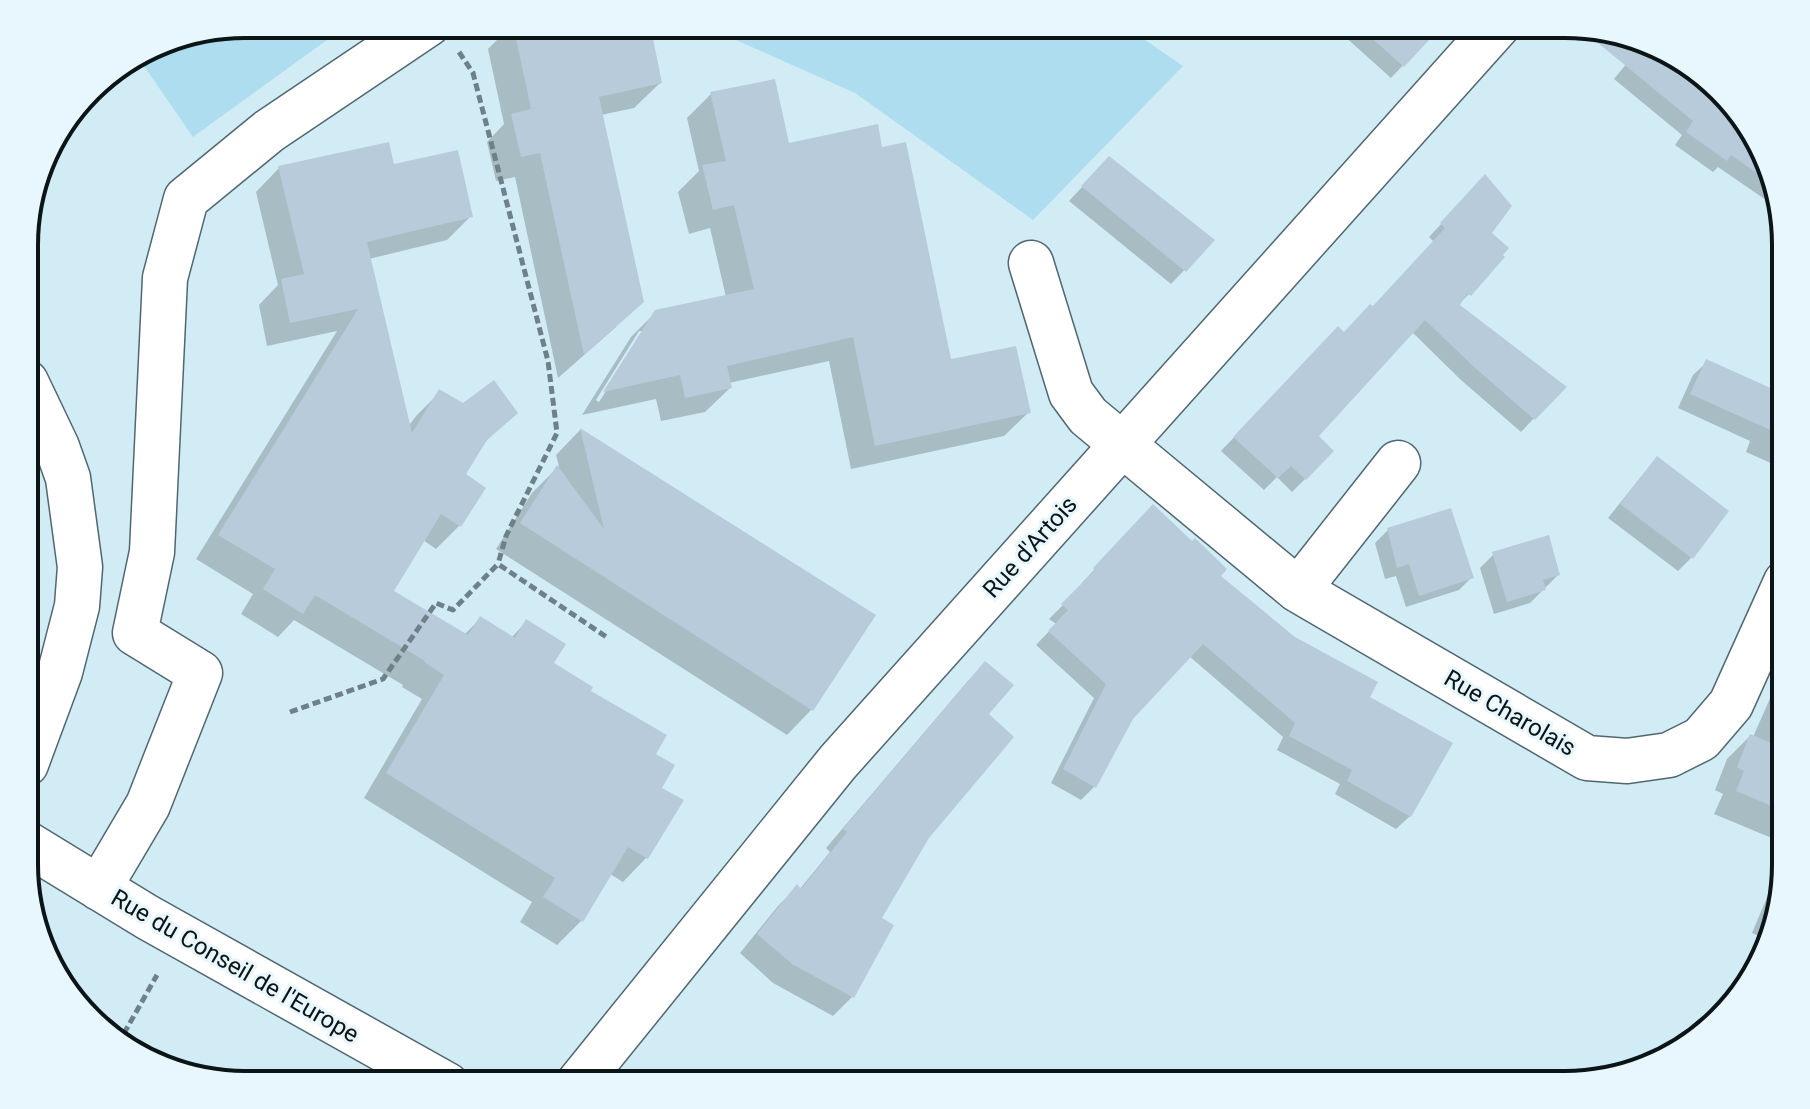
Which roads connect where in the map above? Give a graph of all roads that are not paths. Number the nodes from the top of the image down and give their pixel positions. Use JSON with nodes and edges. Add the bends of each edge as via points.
{"nodes":[{"id":1,"x":438,"y":38,"type":"edge"},
{"id":2,"x":1486,"y":38,"type":"edge"},
{"id":3,"x":1031,"y":263,"type":"dead end"},
{"id":4,"x":38,"y":407,"type":"edge"},
{"id":5,"x":1122,"y":444,"type":"junction"},
{"id":6,"x":1398,"y":463,"type":"dead end"},
{"id":7,"x":1298,"y":590,"type":"junction"},
{"id":8,"x":1772,"y":613,"type":"edge"},
{"id":9,"x":38,"y":732,"type":"edge"},
{"id":10,"x":38,"y":850,"type":"edge"},
{"id":11,"x":99,"y":888,"type":"junction"},
{"id":12,"x":422,"y":1071,"type":"edge"},
{"id":13,"x":588,"y":1071,"type":"edge"}],
"edges":[{"from":1,"to":11,"type":"street","via":[[269,131],[186,199],[165,278],[152,552],[135,633],[200,673],[148,805]]},
{"from":2,"to":5,"type":"street","name":"Rue d'Artois"},
{"from":3,"to":5,"type":"street","name":"Rue Charolais","via":[[1071,393],[1088,416]]},
{"from":4,"to":9,"type":"street","via":[[68,478],[80,567],[77,606]]},
{"from":5,"to":7,"type":"street","name":"Rue Charolais"},
{"from":5,"to":13,"type":"street","name":"Rue d'Artois","via":[[838,762]]},
{"from":6,"to":7,"type":"street"},
{"from":7,"to":8,"type":"street","name":"Rue Charolais","via":[[1587,758],[1627,761],[1669,755],[1701,739],[1731,704]]},
{"from":10,"to":11,"type":"street","name":"Rue du Conseil de l'Europe"},
{"from":11,"to":12,"type":"street","name":"Rue du Conseil de l'Europe"}]}
